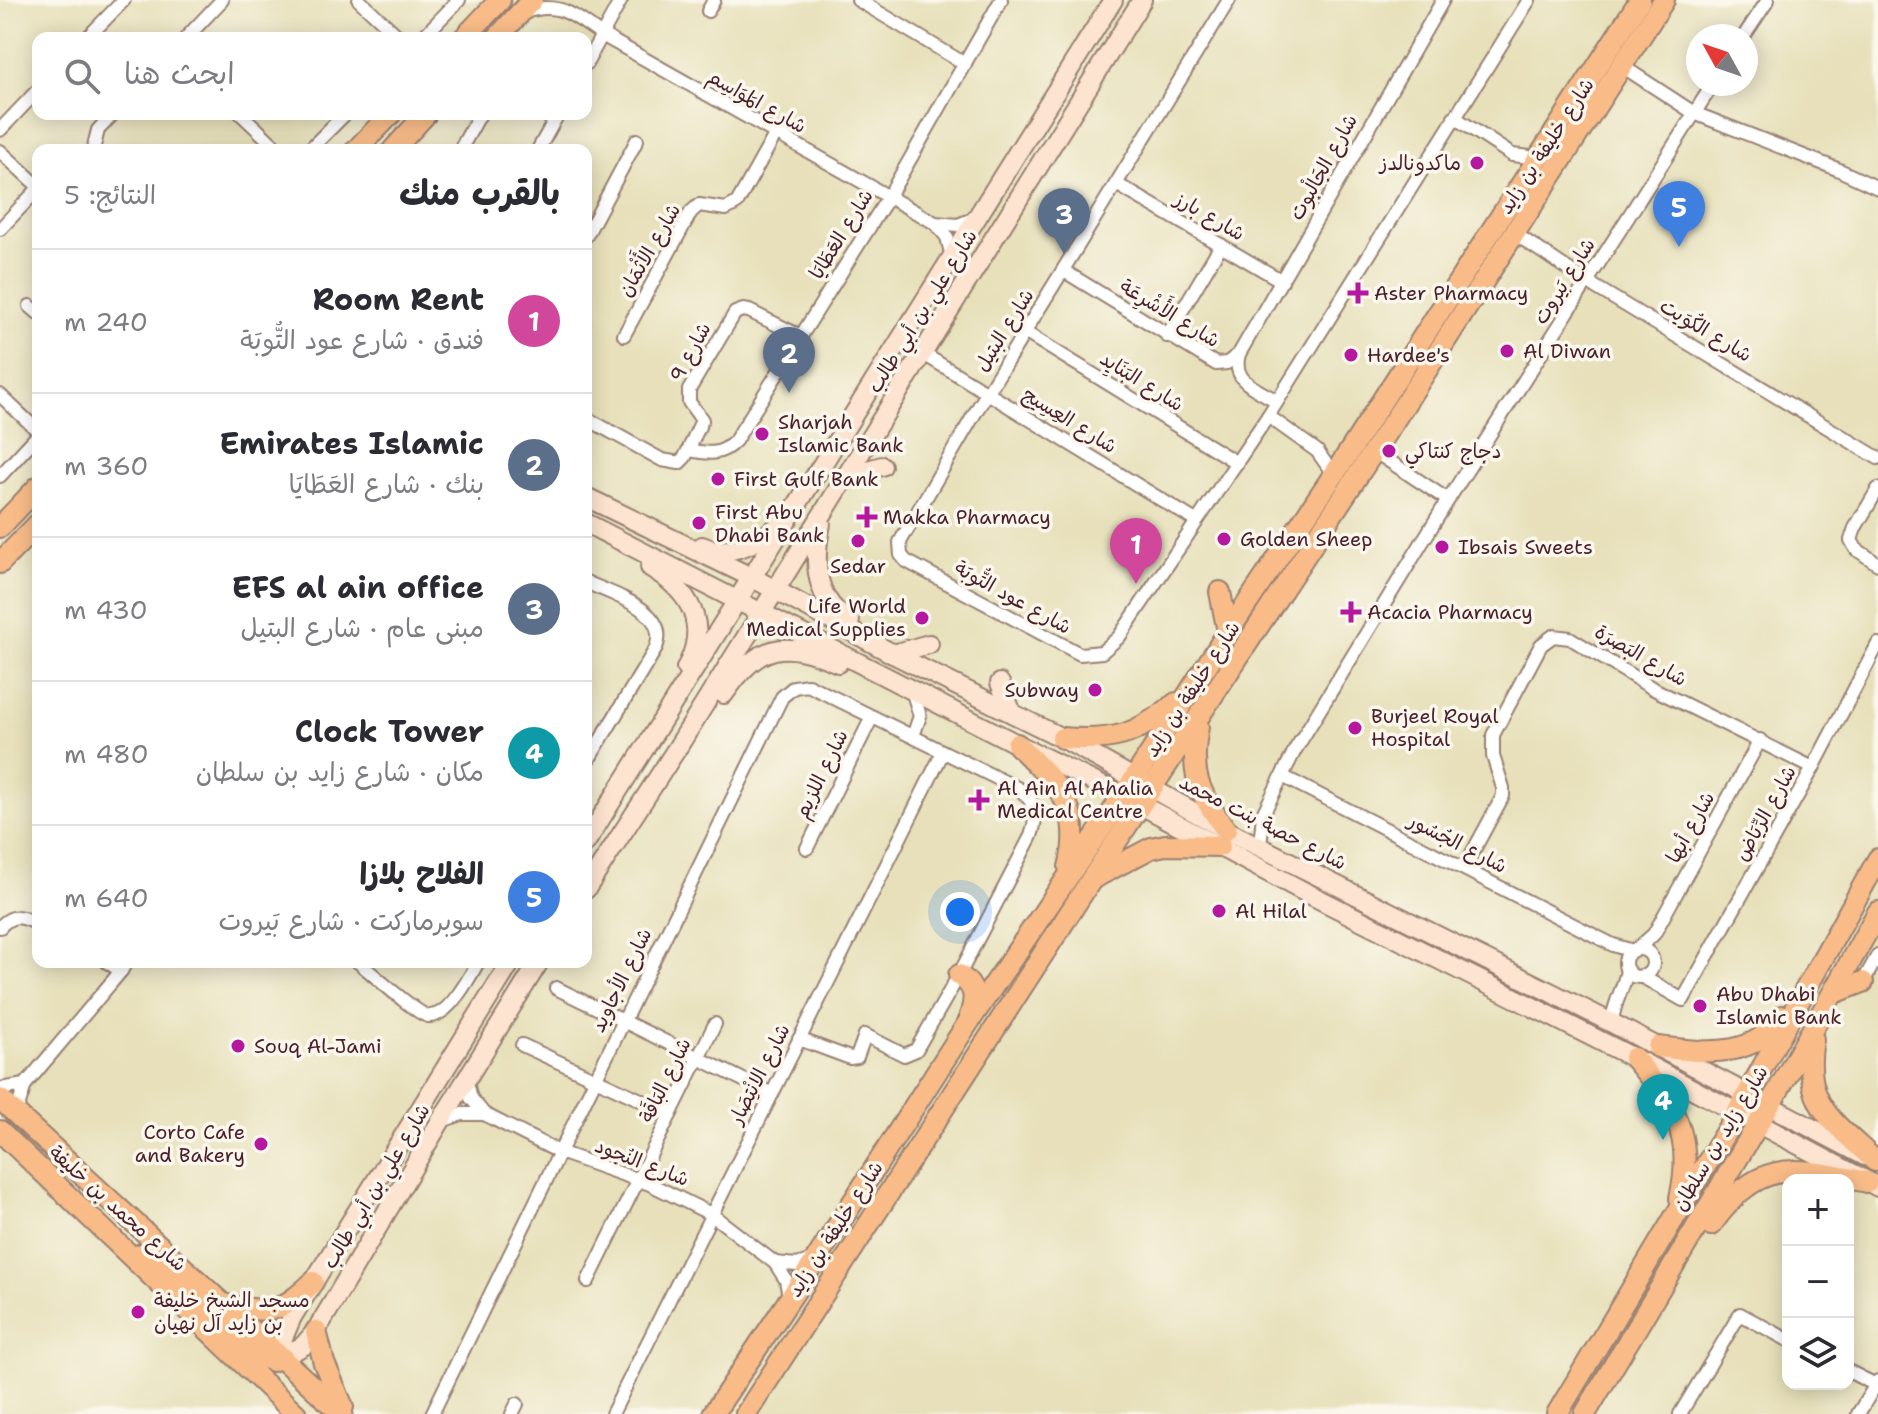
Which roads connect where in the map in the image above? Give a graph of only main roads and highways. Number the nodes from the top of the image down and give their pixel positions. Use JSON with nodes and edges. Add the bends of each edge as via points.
{"nodes":[{"id":1,"x":500,"y":0,"type":"edge"},
{"id":2,"x":1113,"y":0,"type":"edge"},
{"id":3,"x":1142,"y":0,"type":"edge"},
{"id":4,"x":1640,"y":0,"type":"edge"},
{"id":5,"x":1664,"y":0,"type":"edge"},
{"id":6,"x":526,"y":7,"type":"edge"},
{"id":7,"x":470,"y":32,"type":"edge"},
{"id":8,"x":503,"y":32,"type":"edge"},
{"id":9,"x":385,"y":120,"type":"edge"},
{"id":10,"x":420,"y":120,"type":"edge"},
{"id":11,"x":422,"y":120,"type":"edge"},
{"id":12,"x":362,"y":144,"type":"edge"},
{"id":13,"x":398,"y":144,"type":"edge"},
{"id":14,"x":420,"y":144,"type":"edge"},
{"id":15,"x":835,"y":446,"type":"junction"},
{"id":16,"x":882,"y":466,"type":"dead end"},
{"id":17,"x":845,"y":476,"type":"junction"},
{"id":18,"x":32,"y":493,"type":"edge"},
{"id":19,"x":592,"y":500,"type":"edge"},
{"id":20,"x":824,"y":510,"type":"junction"},
{"id":21,"x":592,"y":526,"type":"edge"},
{"id":22,"x":646,"y":526,"type":"junction"},
{"id":23,"x":0,"y":527,"type":"edge"},
{"id":24,"x":32,"y":530,"type":"edge"},
{"id":25,"x":610,"y":536,"type":"junction"},
{"id":26,"x":0,"y":563,"type":"edge"},
{"id":27,"x":753,"y":578,"type":"junction"},
{"id":28,"x":774,"y":591,"type":"junction"},
{"id":29,"x":1220,"y":592,"type":"dead end"},
{"id":30,"x":738,"y":599,"type":"junction"},
{"id":31,"x":762,"y":612,"type":"junction"},
{"id":32,"x":1228,"y":632,"type":"junction"},
{"id":33,"x":929,"y":644,"type":"dead end"},
{"id":34,"x":893,"y":654,"type":"junction"},
{"id":35,"x":890,"y":678,"type":"junction"},
{"id":36,"x":1000,"y":683,"type":"dead end"},
{"id":37,"x":1192,"y":691,"type":"junction"},
{"id":38,"x":1012,"y":713,"type":"junction"},
{"id":39,"x":1200,"y":715,"type":"junction"},
{"id":40,"x":656,"y":732,"type":"junction"},
{"id":41,"x":1062,"y":738,"type":"junction"},
{"id":42,"x":1017,"y":744,"type":"junction"},
{"id":43,"x":676,"y":750,"type":"junction"},
{"id":44,"x":1137,"y":792,"type":"junction"},
{"id":45,"x":592,"y":833,"type":"edge"},
{"id":46,"x":1223,"y":838,"type":"junction"},
{"id":47,"x":1878,"y":859,"type":"edge"},
{"id":48,"x":1066,"y":878,"type":"junction"},
{"id":49,"x":592,"y":880,"type":"edge"},
{"id":50,"x":1091,"y":880,"type":"junction"},
{"id":51,"x":1878,"y":912,"type":"edge"},
{"id":52,"x":1838,"y":933,"type":"junction"},
{"id":53,"x":1010,"y":962,"type":"junction"},
{"id":54,"x":507,"y":968,"type":"edge"},
{"id":55,"x":535,"y":968,"type":"edge"},
{"id":56,"x":1863,"y":982,"type":"road end"},
{"id":57,"x":1834,"y":993,"type":"junction"},
{"id":58,"x":1816,"y":1024,"type":"junction"},
{"id":59,"x":966,"y":1026,"type":"junction"},
{"id":60,"x":1658,"y":1047,"type":"junction"},
{"id":61,"x":1634,"y":1058,"type":"junction"},
{"id":62,"x":1748,"y":1094,"type":"junction"},
{"id":63,"x":0,"y":1099,"type":"edge"},
{"id":64,"x":1737,"y":1113,"type":"junction"},
{"id":65,"x":1764,"y":1115,"type":"junction"},
{"id":66,"x":0,"y":1131,"type":"edge"},
{"id":67,"x":1877,"y":1162,"type":"edge"},
{"id":68,"x":1873,"y":1184,"type":"edge"},
{"id":69,"x":1678,"y":1211,"type":"junction"},
{"id":70,"x":125,"y":1252,"type":"junction"},
{"id":71,"x":313,"y":1282,"type":"junction"},
{"id":72,"x":1658,"y":1290,"type":"junction"},
{"id":73,"x":224,"y":1304,"type":"junction"},
{"id":74,"x":316,"y":1331,"type":"junction"},
{"id":75,"x":282,"y":1357,"type":"junction"},
{"id":76,"x":290,"y":1408,"type":"edge"},
{"id":77,"x":323,"y":1414,"type":"edge"},
{"id":78,"x":344,"y":1414,"type":"edge"},
{"id":79,"x":713,"y":1414,"type":"edge"},
{"id":80,"x":746,"y":1414,"type":"edge"},
{"id":81,"x":1557,"y":1414,"type":"edge"},
{"id":82,"x":1585,"y":1414,"type":"edge"}],
"edges":[{"from":1,"to":7,"type":"main road"},
{"from":2,"to":15,"type":"main road","name":"شارع علي بن أبي طالب"},
{"from":3,"to":17,"type":"main road","name":"شارع علي بن أبي طالب"},
{"from":4,"to":32,"type":"main road","name":"شارع خليفة بن زايد"},
{"from":5,"to":39,"type":"main road","name":"شارع خليفة بن زايد"},
{"from":6,"to":8,"type":"main road"},
{"from":9,"to":12,"type":"main road"},
{"from":10,"to":13,"type":"main road"},
{"from":11,"to":14,"type":"main road"},
{"from":15,"to":22,"type":"main road","via":[[782,523],[746,546],[709,549],[667,529]]},
{"from":15,"to":27,"type":"main road","name":"شارع علي بن أبي طالب"},
{"from":16,"to":17,"type":"main road"},
{"from":17,"to":20,"type":"main road","name":"شارع علي بن أبي طالب"},
{"from":18,"to":23,"type":"main road"},
{"from":19,"to":22,"type":"main road","name":"شارع حصة بنت محمد"},
{"from":20,"to":28,"type":"main road","name":"شارع علي بن أبي طالب"},
{"from":20,"to":34,"type":"main road","via":[[816,548],[823,590],[839,615],[875,635]]},
{"from":21,"to":25,"type":"main road","name":"شارع حصة بنت محمد"},
{"from":22,"to":27,"type":"main road","name":"شارع حصة بنت محمد"},
{"from":24,"to":26,"type":"main road"},
{"from":25,"to":30,"type":"main road","name":"شارع حصة بنت محمد"},
{"from":25,"to":40,"type":"main road","via":[[620,549],[678,586],[694,613],[695,647],[663,706]]},
{"from":27,"to":28,"type":"main road","name":"شارع حصة بنت محمد"},
{"from":27,"to":30,"type":"main road","name":"شارع علي بن أبي طالب"},
{"from":28,"to":31,"type":"main road","name":"شارع علي بن أبي طالب"},
{"from":28,"to":34,"type":"main road","name":"شارع حصة بنت محمد"},
{"from":29,"to":32,"type":"main road"},
{"from":30,"to":31,"type":"main road","name":"شارع حصة بنت محمد"},
{"from":30,"to":40,"type":"main road","name":"شارع علي بن أبي طالب"},
{"from":31,"to":35,"type":"main road","name":"شارع حصة بنت محمد"},
{"from":31,"to":43,"type":"main road","name":"شارع علي بن أبي طالب"},
{"from":32,"to":37,"type":"main road","name":"شارع خليفة بن زايد"},
{"from":33,"to":34,"type":"main road"},
{"from":34,"to":38,"type":"main road","name":"شارع حصة بنت محمد"},
{"from":35,"to":42,"type":"main road","name":"شارع حصة بنت محمد"},
{"from":35,"to":43,"type":"main road","via":[[857,672],[806,649],[775,650],[736,676],[701,729]]},
{"from":36,"to":38,"type":"main road"},
{"from":37,"to":41,"type":"main road","via":[[1121,737]]},
{"from":37,"to":44,"type":"main road","name":"شارع خليفة بن زايد"},
{"from":38,"to":41,"type":"main road","name":"شارع حصة بنت محمد"},
{"from":39,"to":44,"type":"main road","name":"شارع خليفة بن زايد"},
{"from":39,"to":46,"type":"main road","via":[[1194,768]]},
{"from":40,"to":45,"type":"main road","name":"شارع علي بن أبي طالب"},
{"from":41,"to":44,"type":"main road","name":"شارع حصة بنت محمد"},
{"from":42,"to":44,"type":"main road","name":"شارع حصة بنت محمد"},
{"from":42,"to":48,"type":"main road","via":[[1057,785],[1073,817]]},
{"from":43,"to":49,"type":"main road","name":"شارع علي بن أبي طالب"},
{"from":44,"to":46,"type":"main road","name":"شارع حصة بنت محمد"},
{"from":44,"to":48,"type":"main road","name":"شارع خليفة بن زايد"},
{"from":44,"to":50,"type":"main road","name":"شارع خليفة بن زايد"},
{"from":46,"to":50,"type":"main road","via":[[1151,848]]},
{"from":46,"to":60,"type":"main road","name":"شارع حصة بنت محمد","via":[[1260,847]]},
{"from":46,"to":61,"type":"main road","name":"شارع حصة بنت محمد","via":[[1303,891]]},
{"from":47,"to":52,"type":"main road","name":"شارع زايد بن سلطان"},
{"from":48,"to":53,"type":"main road","name":"شارع خليفة بن زايد"},
{"from":50,"to":80,"type":"main road","name":"شارع خليفة بن زايد"},
{"from":51,"to":57,"type":"main road","name":"شارع زايد بن سلطان"},
{"from":52,"to":60,"type":"main road","via":[[1777,1024],[1763,1036],[1733,1051]]},
{"from":52,"to":62,"type":"main road","name":"شارع زايد بن سلطان"},
{"from":53,"to":59,"type":"main road","name":"شارع خليفة بن زايد"},
{"from":53,"to":59,"type":"main road","via":[[982,976],[961,972],[975,994]]},
{"from":54,"to":71,"type":"main road","name":"شارع علي بن أبي طالب"},
{"from":55,"to":74,"type":"main road","name":"شارع علي بن أبي طالب"},
{"from":56,"to":57,"type":"main road"},
{"from":57,"to":58,"type":"main road","name":"شارع زايد بن سلطان"},
{"from":58,"to":65,"type":"main road","name":"شارع زايد بن سلطان"},
{"from":58,"to":67,"type":"main road","via":[[1809,1071],[1819,1106]]},
{"from":59,"to":79,"type":"main road","name":"شارع خليفة بن زايد"},
{"from":60,"to":62,"type":"main road","name":"شارع حصة بنت محمد"},
{"from":61,"to":64,"type":"main road","name":"شارع حصة بنت محمد"},
{"from":61,"to":69,"type":"main road","via":[[1682,1129],[1686,1172]]},
{"from":62,"to":64,"type":"main road","name":"شارع زايد بن سلطان"},
{"from":62,"to":65,"type":"main road","name":"شارع حصة بنت محمد"},
{"from":63,"to":73,"type":"main road","name":"شارع محمد بن خليفة"},
{"from":64,"to":65,"type":"main road","name":"شارع حصة بنت محمد"},
{"from":64,"to":69,"type":"main road","name":"شارع زايد بن سلطان"},
{"from":65,"to":67,"type":"main road","name":"شارع حصة بنت محمد"},
{"from":65,"to":68,"type":"main road","name":"شارع حصة بنت محمد"},
{"from":65,"to":72,"type":"main road","name":"شارع زايد بن سلطان"},
{"from":66,"to":70,"type":"main road","name":"شارع محمد بن خليفة"},
{"from":68,"to":72,"type":"main road","via":[[1802,1171],[1751,1182],[1732,1197]]},
{"from":69,"to":81,"type":"main road","name":"شارع زايد بن سلطان"},
{"from":70,"to":75,"type":"main road","via":[[149,1258],[259,1356],[272,1361]]},
{"from":70,"to":76,"type":"main road","name":"شارع محمد بن خليفة"},
{"from":71,"to":73,"type":"main road","via":[[275,1309],[253,1311]]},
{"from":71,"to":75,"type":"main road","name":"شارع علي بن أبي طالب","via":[[283,1338]]},
{"from":72,"to":82,"type":"main road","name":"شارع زايد بن سلطان"},
{"from":73,"to":75,"type":"main road","name":"شارع محمد بن خليفة"},
{"from":74,"to":75,"type":"main road","name":"شارع علي بن أبي طالب","via":[[303,1346]]},
{"from":74,"to":78,"type":"main road"},
{"from":75,"to":76,"type":"main road","via":[[278,1377]]},
{"from":75,"to":78,"type":"main road","name":"شارع محمد بن خليفة"},
{"from":76,"to":77,"type":"main road","via":[[305,1401]]}]}
